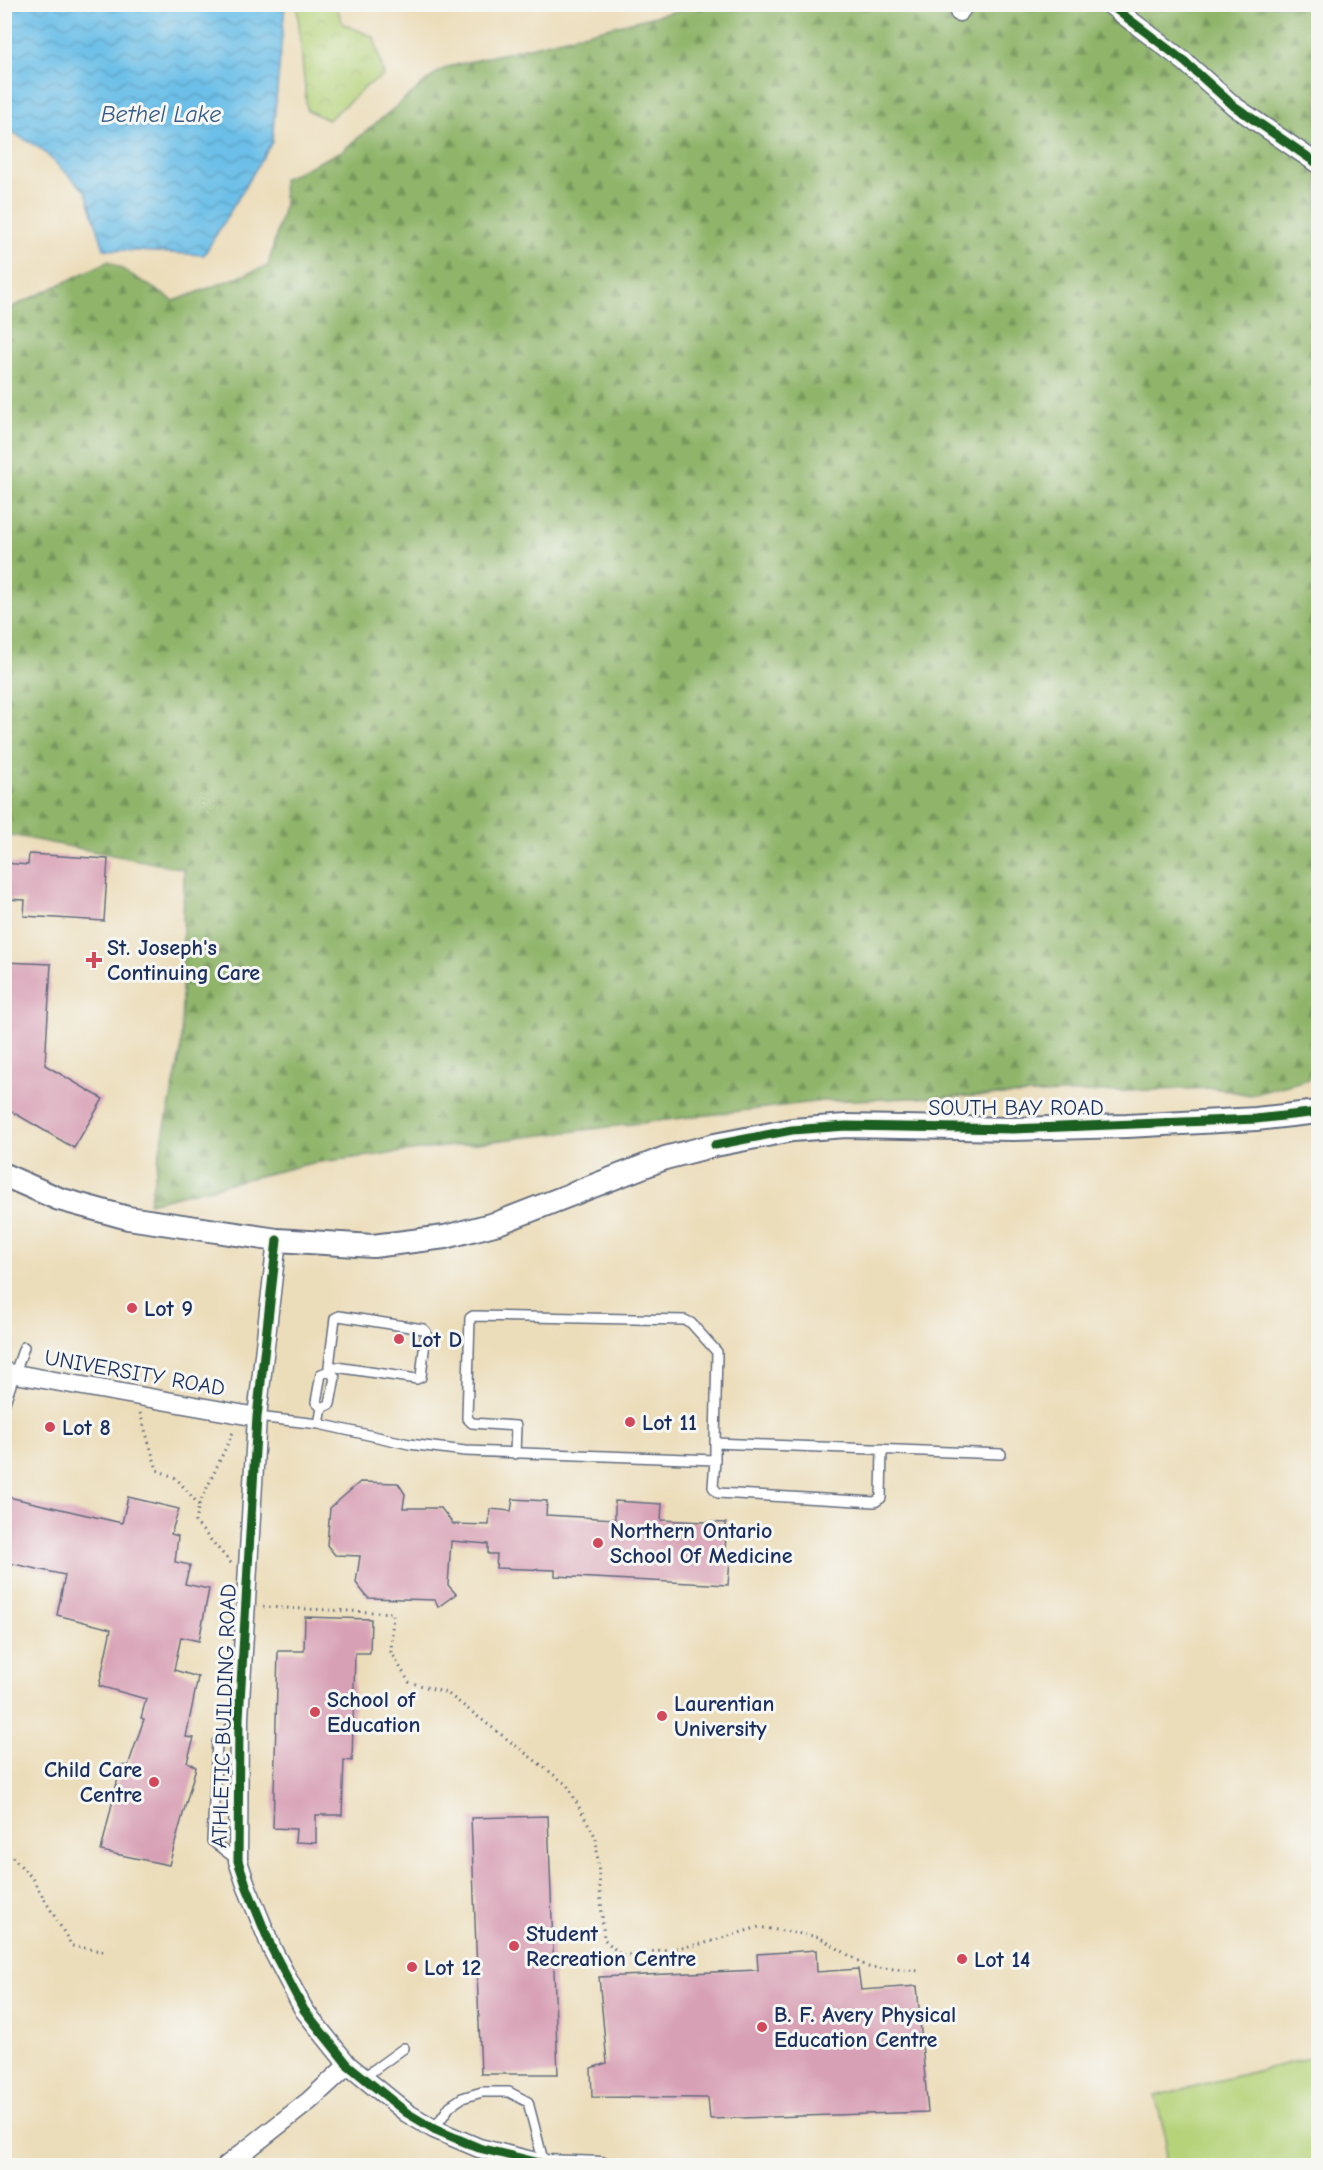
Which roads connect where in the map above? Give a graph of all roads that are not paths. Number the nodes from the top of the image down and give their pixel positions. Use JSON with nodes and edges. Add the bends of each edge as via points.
{"nodes":[{"id":1,"x":1109,"y":4,"type":"edge"},
{"id":2,"x":1318,"y":164,"type":"edge"},
{"id":3,"x":1318,"y":1112,"type":"edge"},
{"id":4,"x":4,"y":1175,"type":"edge"},
{"id":5,"x":277,"y":1240,"type":"junction"},
{"id":6,"x":24,"y":1347,"type":"dead end"},
{"id":7,"x":329,"y":1368,"type":"junction"},
{"id":8,"x":10,"y":1372,"type":"edge"},
{"id":9,"x":4,"y":1405,"type":"edge"},
{"id":10,"x":322,"y":1408,"type":"junction"},
{"id":11,"x":257,"y":1417,"type":"junction"},
{"id":12,"x":320,"y":1424,"type":"junction"},
{"id":13,"x":715,"y":1443,"type":"junction"},
{"id":14,"x":882,"y":1449,"type":"junction"},
{"id":15,"x":515,"y":1454,"type":"junction"},
{"id":16,"x":1001,"y":1454,"type":"dead end"},
{"id":17,"x":715,"y":1460,"type":"junction"},
{"id":18,"x":238,"y":1718,"type":"junction"},
{"id":19,"x":238,"y":1861,"type":"junction"},
{"id":20,"x":404,"y":2048,"type":"dead end"},
{"id":21,"x":348,"y":2065,"type":"junction"},
{"id":22,"x":364,"y":2077,"type":"junction"},
{"id":23,"x":434,"y":2130,"type":"junction"},
{"id":24,"x":544,"y":2164,"type":"edge"},
{"id":25,"x":226,"y":2166,"type":"edge"},
{"id":26,"x":601,"y":2166,"type":"edge"}],
"edges":[{"from":1,"to":2,"type":"street","via":[[1185,62],[1234,106]]},
{"from":3,"to":5,"type":"street","name":"SOUTH BAY ROAD","via":[[1115,1126],[846,1126],[792,1130],[665,1158],[498,1223],[445,1238],[373,1246]]},
{"from":4,"to":5,"type":"street","name":"SOUTH BAY ROAD","via":[[59,1198],[128,1218]]},
{"from":5,"to":11,"type":"street","name":"ATHLETIC BUILDING ROAD"},
{"from":6,"to":8,"type":"lane"},
{"from":7,"to":7,"type":"lane","via":[[335,1318],[339,1316],[426,1332],[421,1377],[417,1379]]},
{"from":7,"to":10,"type":"lane","via":[[321,1374],[316,1402]]},
{"from":7,"to":10,"type":"lane","via":[[335,1377],[330,1404]]},
{"from":8,"to":9,"type":"lane"},
{"from":8,"to":11,"type":"street","name":"UNIVERSITY ROAD"},
{"from":10,"to":12,"type":"lane"},
{"from":11,"to":12,"type":"lane"},
{"from":11,"to":18,"type":"street","name":"ATHLETIC BUILDING ROAD"},
{"from":12,"to":15,"type":"lane","via":[[409,1444]]},
{"from":13,"to":14,"type":"lane"},
{"from":13,"to":15,"type":"lane","via":[[717,1352],[691,1323],[473,1316],[467,1418],[472,1423],[516,1426]]},
{"from":13,"to":17,"type":"lane"},
{"from":14,"to":16,"type":"lane"},
{"from":14,"to":17,"type":"lane","via":[[880,1498],[875,1502],[718,1493],[713,1487]]},
{"from":15,"to":17,"type":"lane"},
{"from":18,"to":19,"type":"street","name":"ATHLETIC BUILDING ROAD"},
{"from":18,"to":19,"type":"lane","via":[[217,1742],[212,1841]]},
{"from":19,"to":21,"type":"street","name":"ATHLETIC BUILDING ROAD","via":[[272,1949],[293,1990]]},
{"from":20,"to":22,"type":"lane"},
{"from":21,"to":22,"type":"street","name":"ATHLETIC BUILDING ROAD"},
{"from":21,"to":25,"type":"street"},
{"from":22,"to":23,"type":"street","name":"ATHLETIC BUILDING ROAD"},
{"from":23,"to":24,"type":"street","name":"ATHLETIC BUILDING ROAD","via":[[479,2148]]},
{"from":23,"to":24,"type":"lane","via":[[450,2106],[462,2098],[482,2092],[509,2092],[528,2102]]},
{"from":24,"to":26,"type":"street","name":"ATHLETIC BUILDING ROAD"}]}
